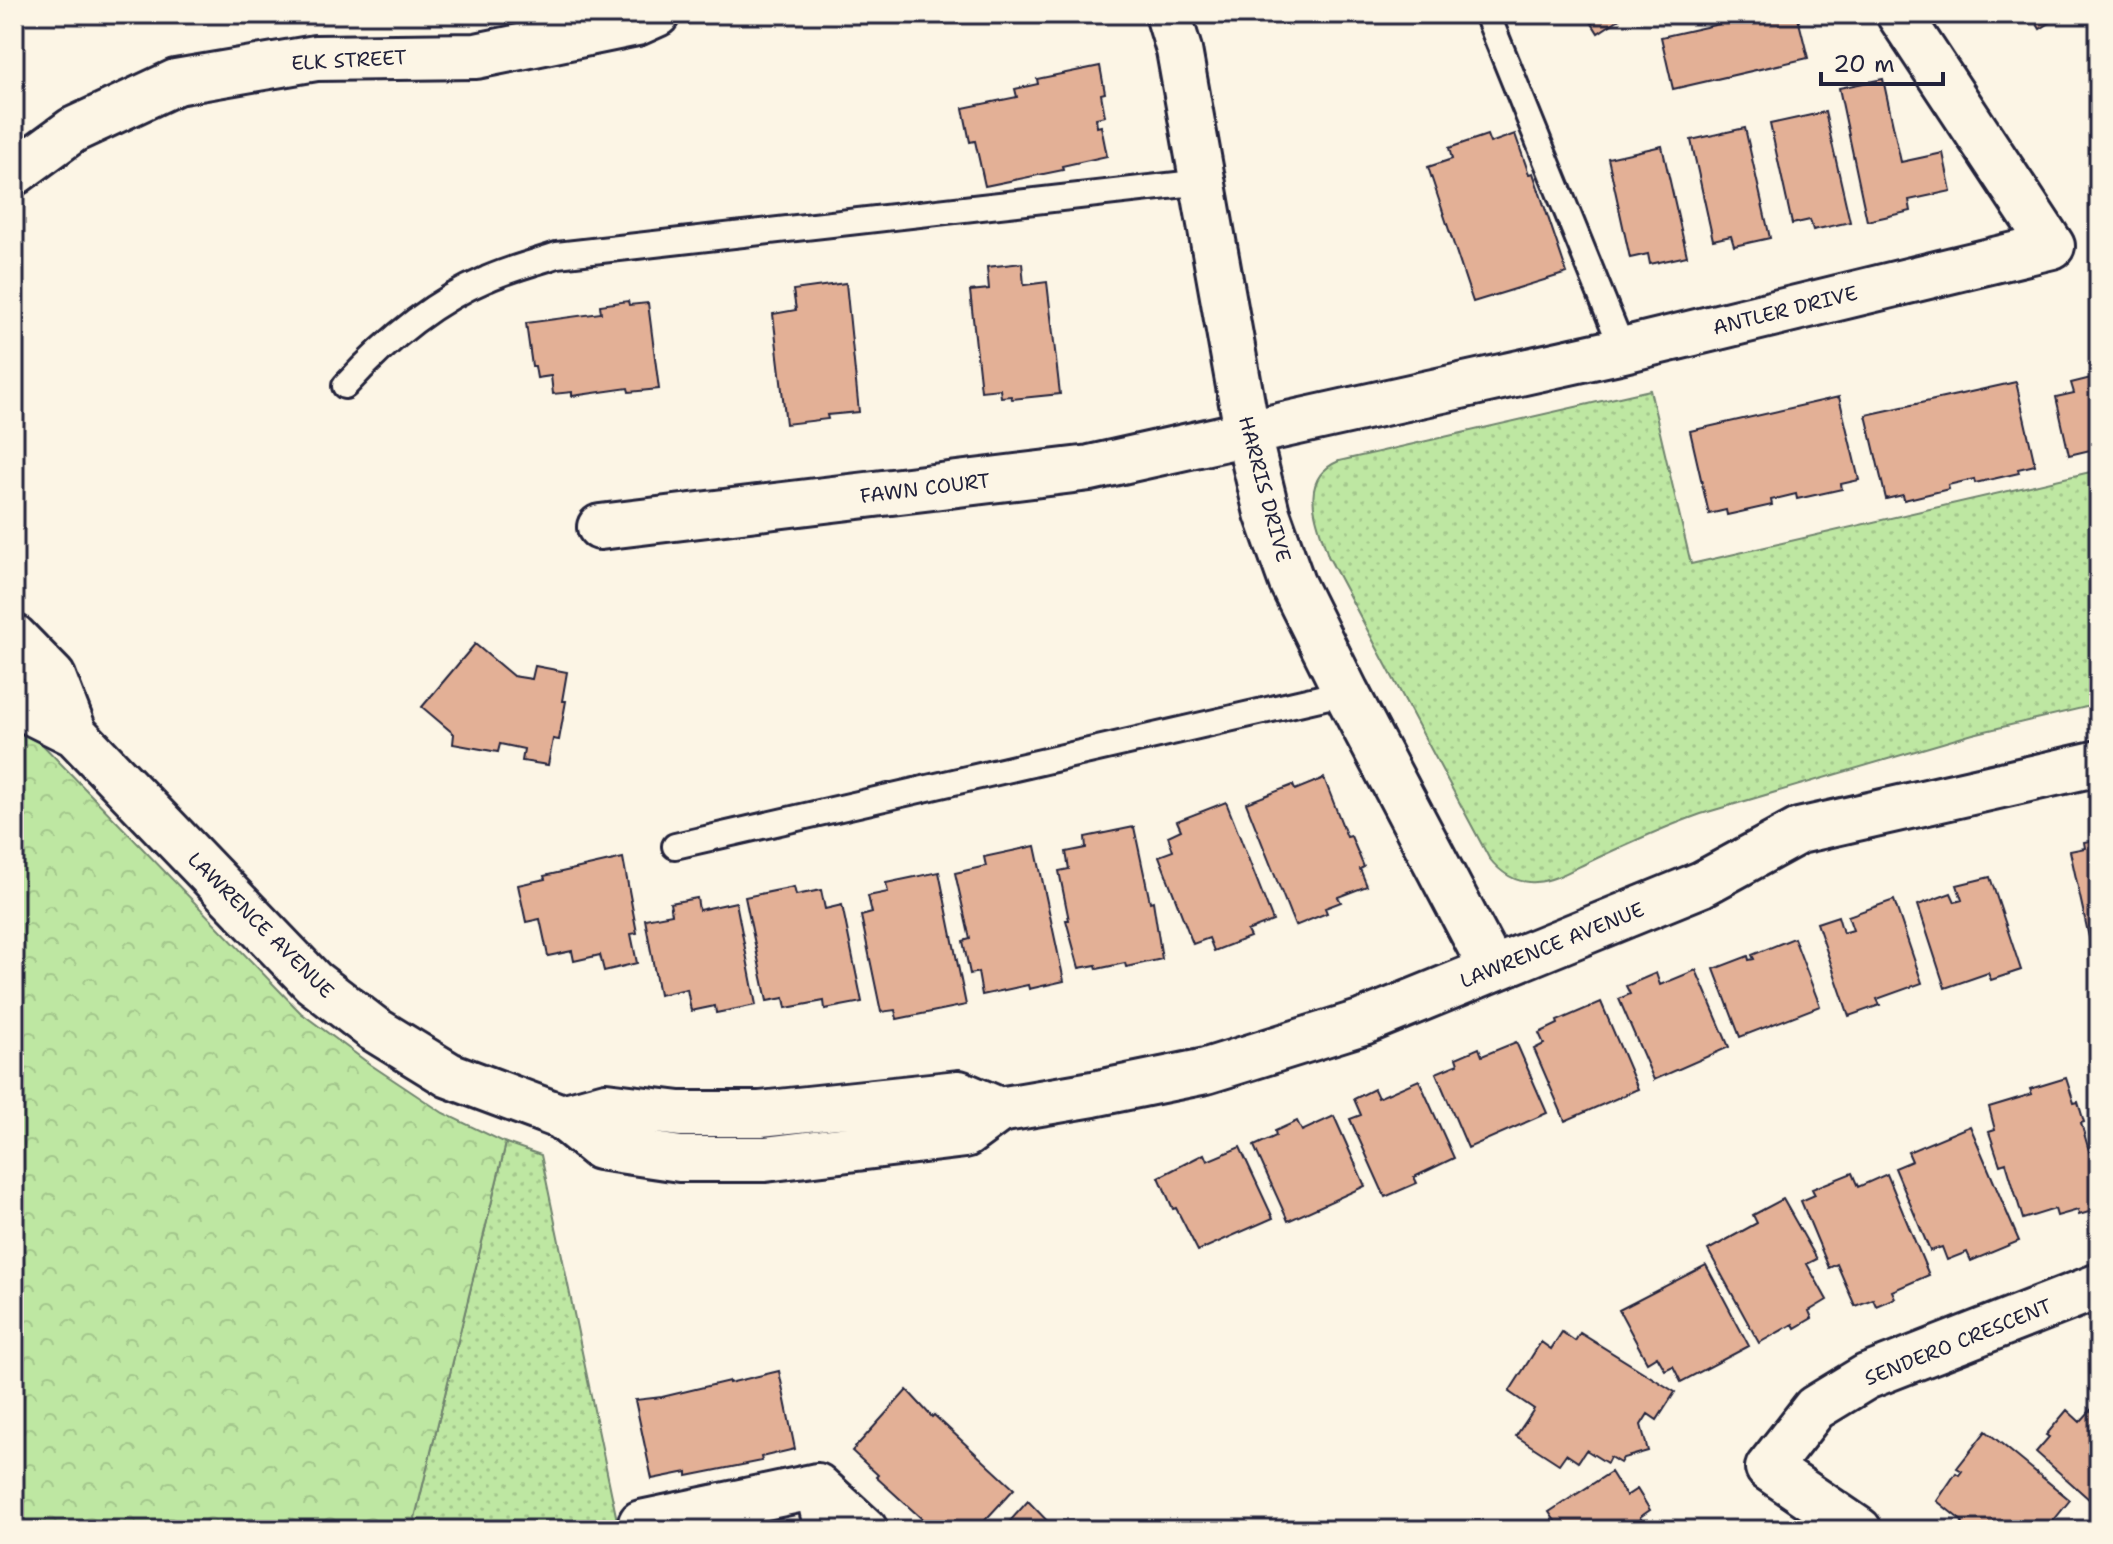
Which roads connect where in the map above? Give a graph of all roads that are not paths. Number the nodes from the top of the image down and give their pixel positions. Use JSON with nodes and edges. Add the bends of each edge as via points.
{"nodes":[{"id":1,"x":657,"y":14,"type":"edge"},
{"id":2,"x":1168,"y":14,"type":"edge"},
{"id":3,"x":1487,"y":14,"type":"edge"},
{"id":4,"x":1899,"y":14,"type":"edge"},
{"id":5,"x":14,"y":173,"type":"edge"},
{"id":6,"x":1203,"y":182,"type":"junction"},
{"id":7,"x":1623,"y":350,"type":"junction"},
{"id":8,"x":345,"y":386,"type":"dead end"},
{"id":9,"x":1247,"y":431,"type":"junction"},
{"id":10,"x":600,"y":527,"type":"dead end"},
{"id":11,"x":14,"y":637,"type":"edge"},
{"id":12,"x":1346,"y":692,"type":"junction"},
{"id":13,"x":14,"y":699,"type":"edge"},
{"id":14,"x":75,"y":734,"type":"junction"},
{"id":15,"x":2099,"y":763,"type":"edge"},
{"id":16,"x":675,"y":846,"type":"dead end"},
{"id":17,"x":1492,"y":969,"type":"junction"},
{"id":18,"x":2099,"y":1286,"type":"edge"},
{"id":19,"x":817,"y":1486,"type":"junction"},
{"id":20,"x":641,"y":1523,"type":"dead end"},
{"id":21,"x":827,"y":1530,"type":"edge"},
{"id":22,"x":865,"y":1530,"type":"edge"},
{"id":23,"x":1859,"y":1530,"type":"edge"}],
"edges":[{"from":1,"to":5,"type":"street","name":"ELK STREET","via":[[637,23],[476,56],[316,58],[176,82],[73,130]]},
{"from":2,"to":6,"type":"street","name":"HARRIS DRIVE"},
{"from":3,"to":7,"type":"lane"},
{"from":4,"to":7,"type":"street","name":"ANTLER DRIVE","via":[[2052,246]]},
{"from":6,"to":8,"type":"lane","via":[[557,255],[438,303]]},
{"from":6,"to":9,"type":"street","name":"HARRIS DRIVE"},
{"from":7,"to":9,"type":"street","name":"ANTLER DRIVE"},
{"from":9,"to":10,"type":"street","name":"FAWN COURT","via":[[1090,468]]},
{"from":9,"to":12,"type":"street","name":"HARRIS DRIVE","via":[[1267,513],[1292,583]]},
{"from":11,"to":14,"type":"street","name":"LAWRENCE AVENUE","via":[[53,677]]},
{"from":12,"to":16,"type":"lane"},
{"from":12,"to":17,"type":"street","name":"HARRIS DRIVE"},
{"from":13,"to":14,"type":"street","name":"LAWRENCE AVENUE"},
{"from":14,"to":17,"type":"street","name":"LAWRENCE AVENUE","via":[[313,982],[374,1029],[449,1075],[562,1117],[599,1147],[680,1159],[765,1159],[965,1135],[999,1110],[1206,1071],[1363,1022]]},
{"from":15,"to":17,"type":"street","name":"LAWRENCE AVENUE","via":[[1799,831],[1702,884]]},
{"from":18,"to":23,"type":"street","name":"SENDERO CRESCENT","via":[[1866,1377],[1815,1408],[1768,1468]]},
{"from":19,"to":20,"type":"street"},
{"from":19,"to":21,"type":"street"},
{"from":19,"to":22,"type":"street"}]}
